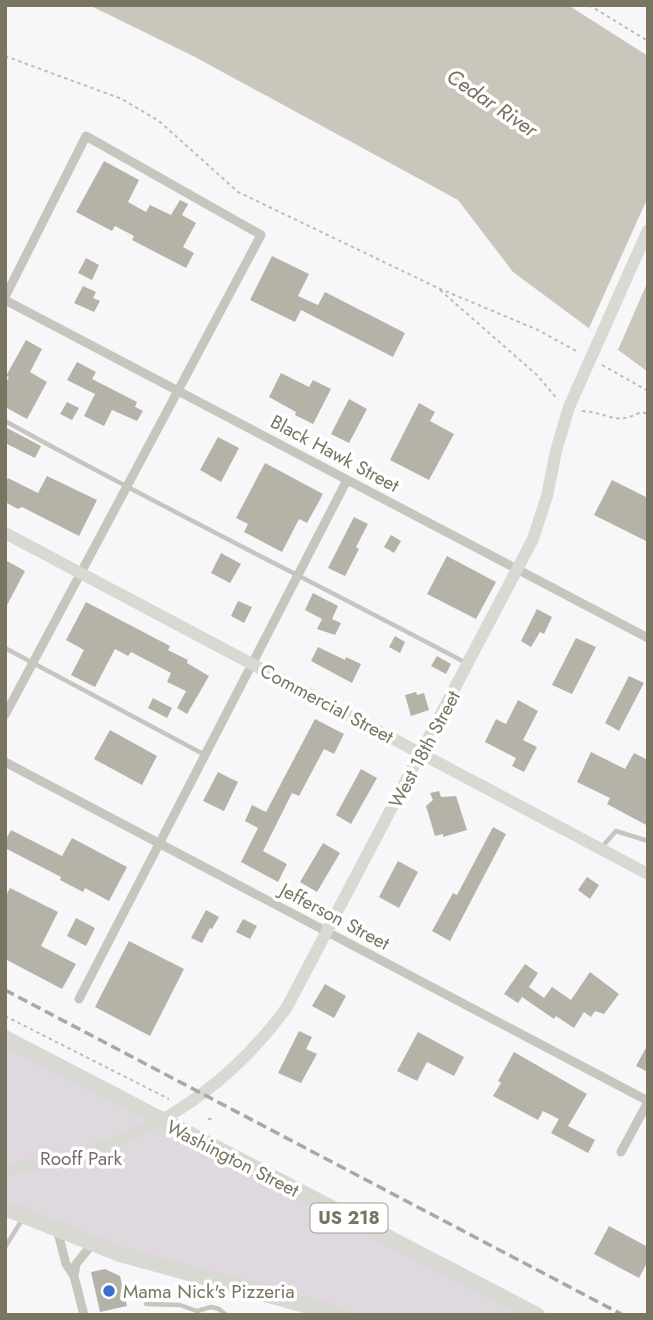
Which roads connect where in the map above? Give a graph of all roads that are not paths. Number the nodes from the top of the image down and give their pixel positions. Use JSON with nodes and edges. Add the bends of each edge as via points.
{"nodes":[{"id":1,"x":648,"y":230,"type":"edge"},
{"id":2,"x":5,"y":298,"type":"edge"},
{"id":3,"x":178,"y":391,"type":"junction"},
{"id":4,"x":5,"y":421,"type":"edge"},
{"id":5,"x":347,"y":480,"type":"junction"},
{"id":6,"x":126,"y":488,"type":"junction"},
{"id":7,"x":5,"y":533,"type":"edge"},
{"id":8,"x":518,"y":569,"type":"junction"},
{"id":9,"x":81,"y":573,"type":"junction"},
{"id":10,"x":298,"y":575,"type":"junction"},
{"id":11,"x":648,"y":638,"type":"edge"},
{"id":12,"x":5,"y":648,"type":"edge"},
{"id":13,"x":33,"y":663,"type":"junction"},
{"id":14,"x":252,"y":663,"type":"junction"},
{"id":15,"x":469,"y":664,"type":"junction"},
{"id":16,"x":5,"y":715,"type":"edge"},
{"id":17,"x":422,"y":753,"type":"junction"},
{"id":18,"x":205,"y":755,"type":"junction"},
{"id":19,"x":5,"y":762,"type":"edge"},
{"id":20,"x":648,"y":841,"type":"edge"},
{"id":21,"x":159,"y":843,"type":"junction"},
{"id":22,"x":600,"y":848,"type":"junction"},
{"id":23,"x":648,"y":874,"type":"edge"},
{"id":24,"x":327,"y":932,"type":"junction"},
{"id":25,"x":79,"y":999,"type":"dead end"},
{"id":26,"x":5,"y":1038,"type":"edge"},
{"id":27,"x":648,"y":1101,"type":"edge"},
{"id":28,"x":162,"y":1121,"type":"junction"},
{"id":29,"x":621,"y":1152,"type":"dead end"},
{"id":30,"x":5,"y":1171,"type":"edge"},
{"id":31,"x":5,"y":1208,"type":"edge"},
{"id":32,"x":25,"y":1217,"type":"junction"},
{"id":33,"x":57,"y":1229,"type":"junction"},
{"id":34,"x":93,"y":1243,"type":"junction"},
{"id":35,"x":6,"y":1246,"type":"edge"},
{"id":36,"x":74,"y":1276,"type":"junction"},
{"id":37,"x":146,"y":1304,"type":"dead end"},
{"id":38,"x":197,"y":1313,"type":"edge"},
{"id":39,"x":84,"y":1315,"type":"edge"},
{"id":40,"x":226,"y":1315,"type":"edge"},
{"id":41,"x":341,"y":1315,"type":"edge"},
{"id":42,"x":537,"y":1315,"type":"edge"}],
"edges":[{"from":1,"to":8,"type":"main road","name":"West 18th Street","via":[[569,407],[538,527]]},
{"from":2,"to":3,"type":"street","name":"Black Hawk Street"},
{"from":2,"to":3,"type":"street","via":[[86,136],[261,235]]},
{"from":3,"to":5,"type":"street","name":"Black Hawk Street"},
{"from":3,"to":6,"type":"street"},
{"from":4,"to":6,"type":"lane"},
{"from":5,"to":8,"type":"street","name":"Black Hawk Street"},
{"from":5,"to":10,"type":"street"},
{"from":6,"to":9,"type":"street"},
{"from":6,"to":10,"type":"lane"},
{"from":7,"to":9,"type":"main road","name":"Commercial Street"},
{"from":8,"to":11,"type":"street","name":"Black Hawk Street"},
{"from":8,"to":15,"type":"main road","name":"West 18th Street"},
{"from":9,"to":13,"type":"street"},
{"from":9,"to":14,"type":"main road","name":"Commercial Street"},
{"from":10,"to":14,"type":"street"},
{"from":10,"to":15,"type":"lane"},
{"from":12,"to":13,"type":"lane"},
{"from":13,"to":16,"type":"street"},
{"from":13,"to":18,"type":"lane"},
{"from":14,"to":17,"type":"main road","name":"Commercial Street"},
{"from":14,"to":18,"type":"street"},
{"from":15,"to":17,"type":"main road","name":"West 18th Street"},
{"from":17,"to":22,"type":"main road","name":"Commercial Street"},
{"from":17,"to":24,"type":"main road","name":"West 18th Street"},
{"from":18,"to":21,"type":"street"},
{"from":19,"to":21,"type":"street","name":"Jefferson Street"},
{"from":20,"to":22,"type":"lane","via":[[617,831]]},
{"from":21,"to":24,"type":"street","name":"Jefferson Street"},
{"from":21,"to":25,"type":"street"},
{"from":22,"to":23,"type":"main road","name":"Commercial Street"},
{"from":24,"to":27,"type":"street","name":"Jefferson Street"},
{"from":24,"to":28,"type":"main road","name":"West 18th Street","via":[[273,1026],[219,1081]]},
{"from":26,"to":28,"type":"highway","name":"Washington Street","number":"US 218"},
{"from":27,"to":29,"type":"street"},
{"from":28,"to":30,"type":"main road","name":"West 18th Street","via":[[100,1147]]},
{"from":28,"to":42,"type":"highway","name":"Washington Street","number":"US 218"},
{"from":31,"to":32,"type":"highway"},
{"from":32,"to":33,"type":"highway"},
{"from":32,"to":35,"type":"lane"},
{"from":33,"to":34,"type":"highway"},
{"from":33,"to":36,"type":"street"},
{"from":34,"to":36,"type":"street","via":[[76,1264]]},
{"from":34,"to":41,"type":"highway"},
{"from":36,"to":39,"type":"street"},
{"from":37,"to":38,"type":"lane","via":[[180,1305]]},
{"from":38,"to":40,"type":"lane","via":[[211,1307]]}]}
